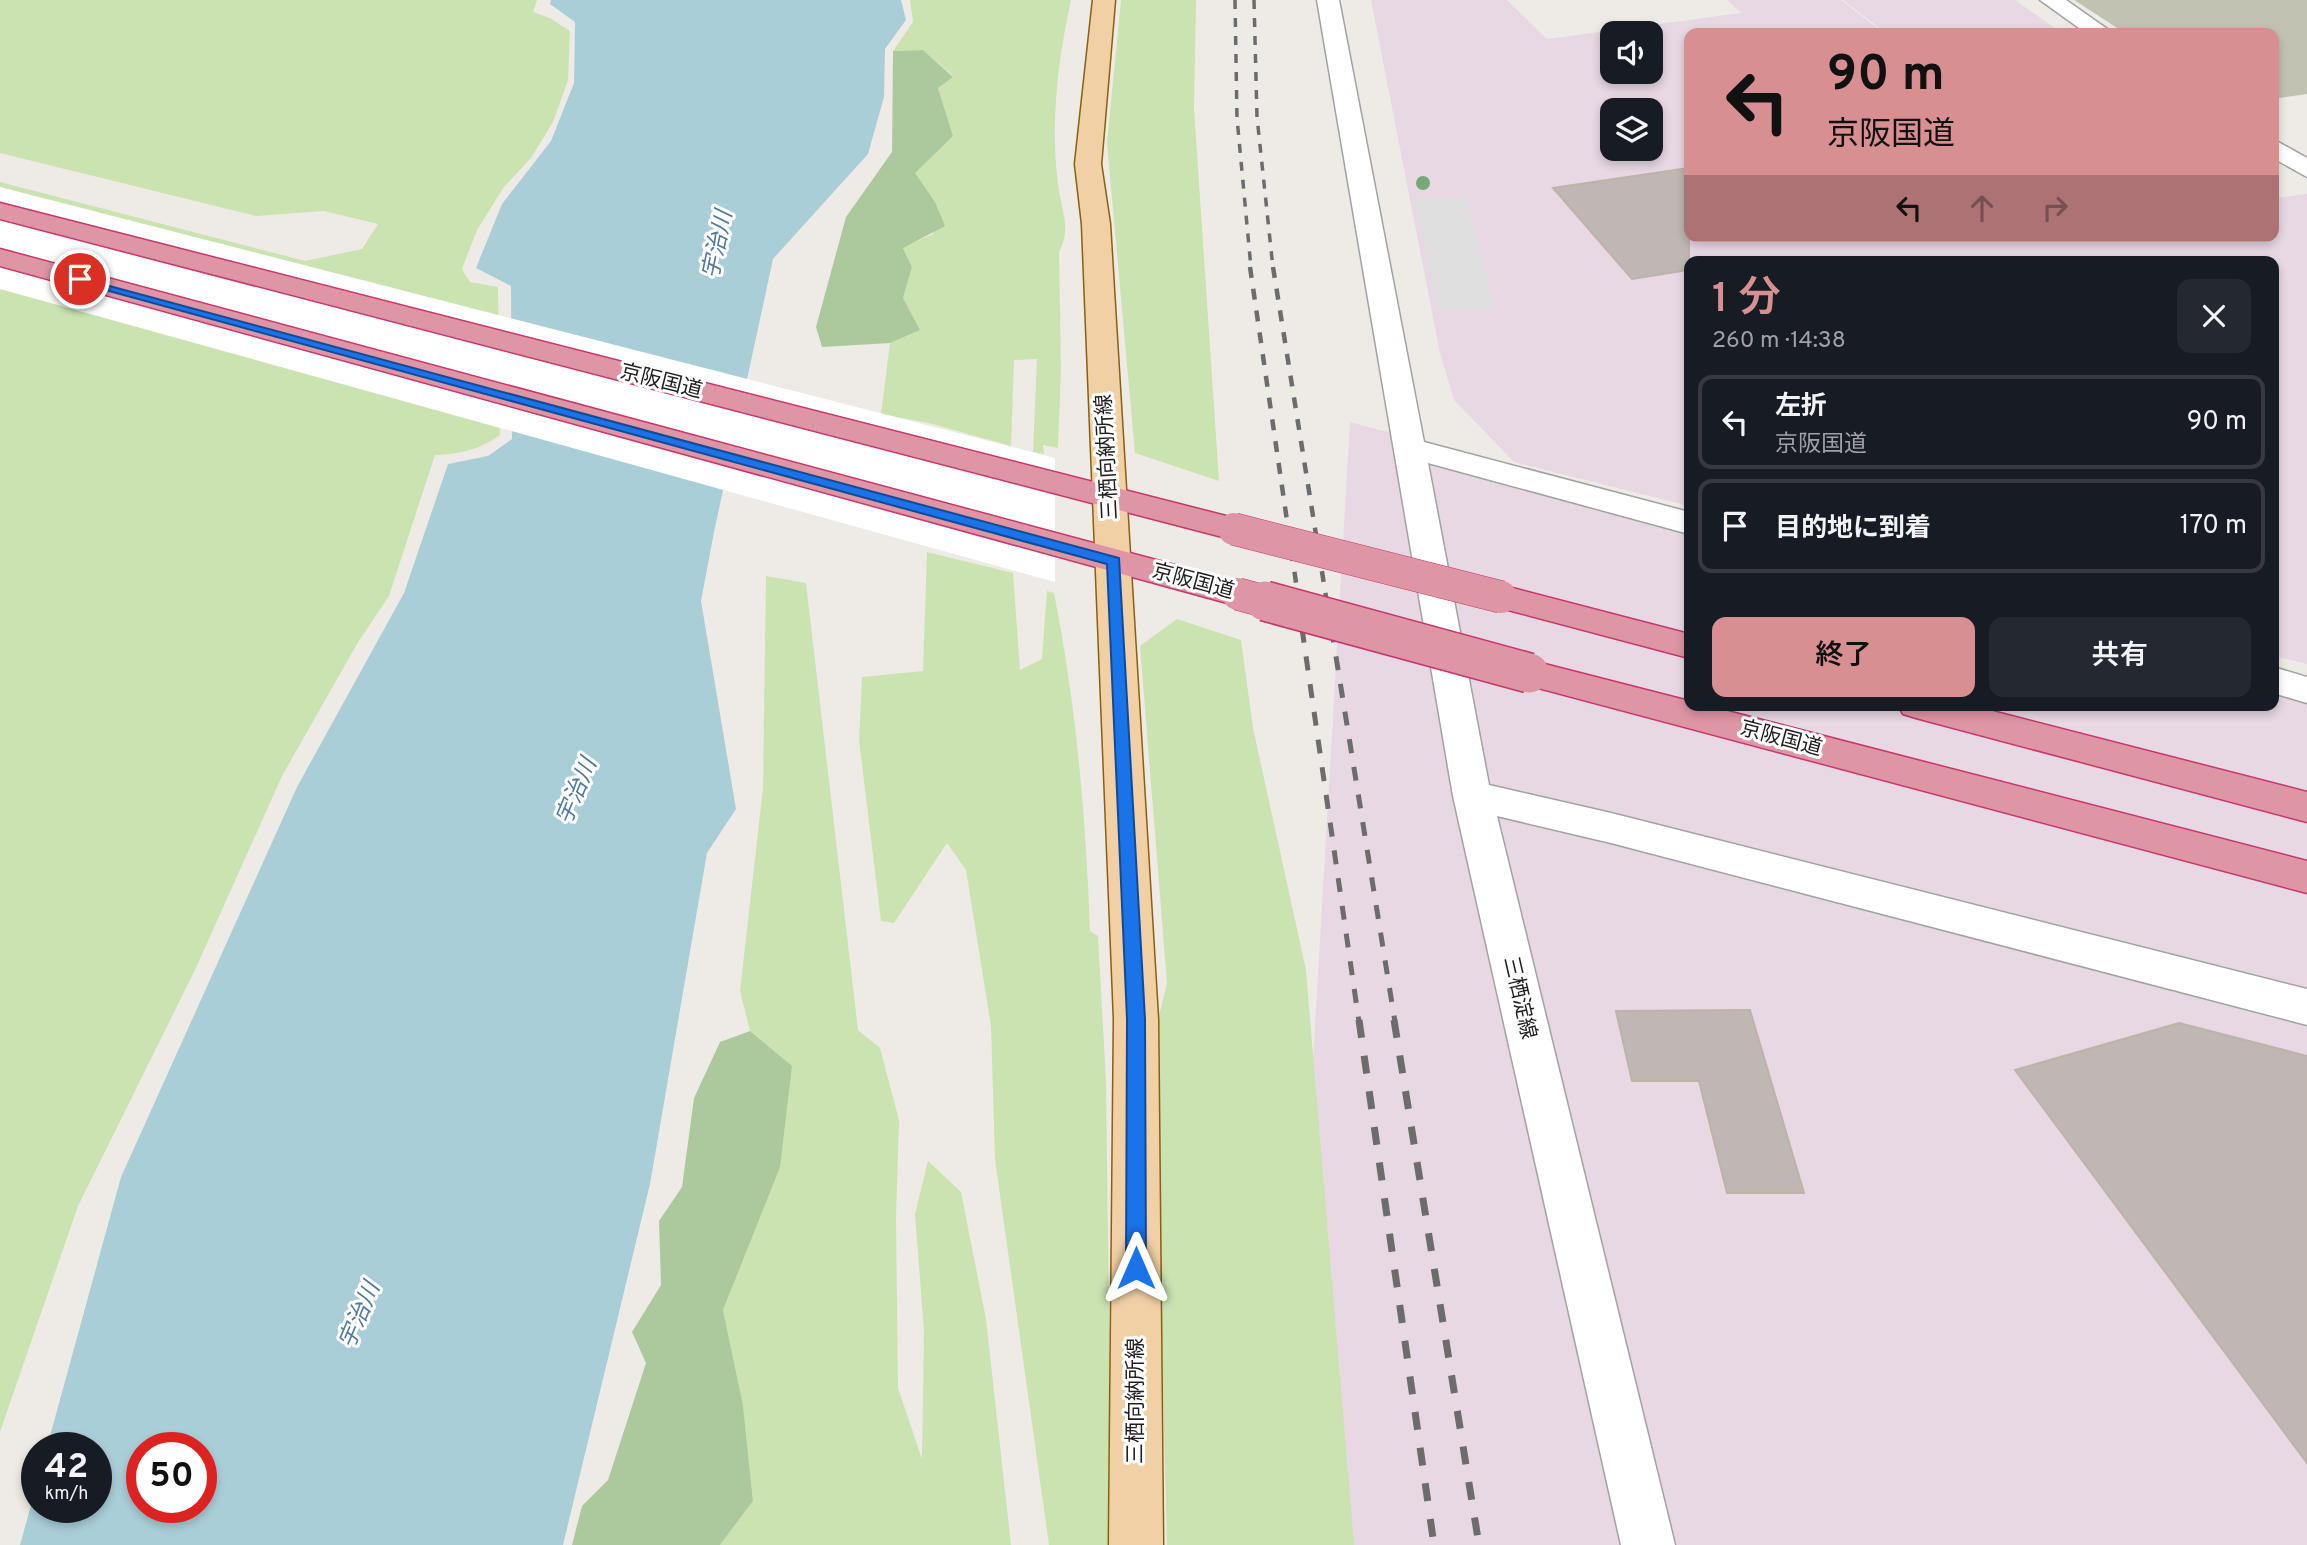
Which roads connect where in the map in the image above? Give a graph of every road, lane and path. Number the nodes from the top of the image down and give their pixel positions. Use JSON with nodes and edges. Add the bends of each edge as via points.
{"nodes":[{"id":1,"x":1104,"y":0,"type":"edge"},
{"id":2,"x":1328,"y":0,"type":"edge"},
{"id":3,"x":2051,"y":0,"type":"edge"},
{"id":4,"x":2093,"y":28,"type":"edge"},
{"id":5,"x":2279,"y":151,"type":"edge"},
{"id":6,"x":2307,"y":169,"type":"edge"},
{"id":7,"x":0,"y":211,"type":"edge"},
{"id":8,"x":0,"y":257,"type":"edge"},
{"id":9,"x":1410,"y":448,"type":"junction"},
{"id":10,"x":1110,"y":498,"type":"junction"},
{"id":11,"x":1684,"y":522,"type":"edge"},
{"id":12,"x":1114,"y":561,"type":"junction"},
{"id":13,"x":1684,"y":645,"type":"edge"},
{"id":14,"x":2279,"y":682,"type":"edge"},
{"id":15,"x":2307,"y":690,"type":"edge"},
{"id":16,"x":1939,"y":711,"type":"edge"},
{"id":17,"x":1472,"y":796,"type":"junction"},
{"id":18,"x":2307,"y":807,"type":"edge"},
{"id":19,"x":2307,"y":877,"type":"edge"},
{"id":20,"x":2307,"y":1007,"type":"edge"},
{"id":21,"x":1136,"y":1545,"type":"edge"},
{"id":22,"x":1648,"y":1545,"type":"edge"}],
"edges":[{"from":1,"to":10,"type":"main road","name":"三栖向納所線","via":[[1088,164],[1096,223]]},
{"from":2,"to":9,"type":"street","name":"三栖淀線"},
{"from":3,"to":4,"type":"street"},
{"from":5,"to":6,"type":"street"},
{"from":7,"to":10,"type":"highway","name":"京阪国道"},
{"from":8,"to":12,"type":"highway","name":"京阪国道"},
{"from":9,"to":11,"type":"street"},
{"from":9,"to":17,"type":"street","name":"三栖淀線"},
{"from":10,"to":12,"type":"main road","name":"三栖向納所線"},
{"from":10,"to":13,"type":"highway","name":"京阪国道","bridge":true},
{"from":12,"to":19,"type":"highway","name":"京阪国道","bridge":true},
{"from":12,"to":21,"type":"main road","name":"三栖向納所線","via":[[1136,1019]]},
{"from":14,"to":15,"type":"street"},
{"from":16,"to":18,"type":"highway"},
{"from":17,"to":20,"type":"street"},
{"from":17,"to":22,"type":"street","name":"三栖淀線"}]}
